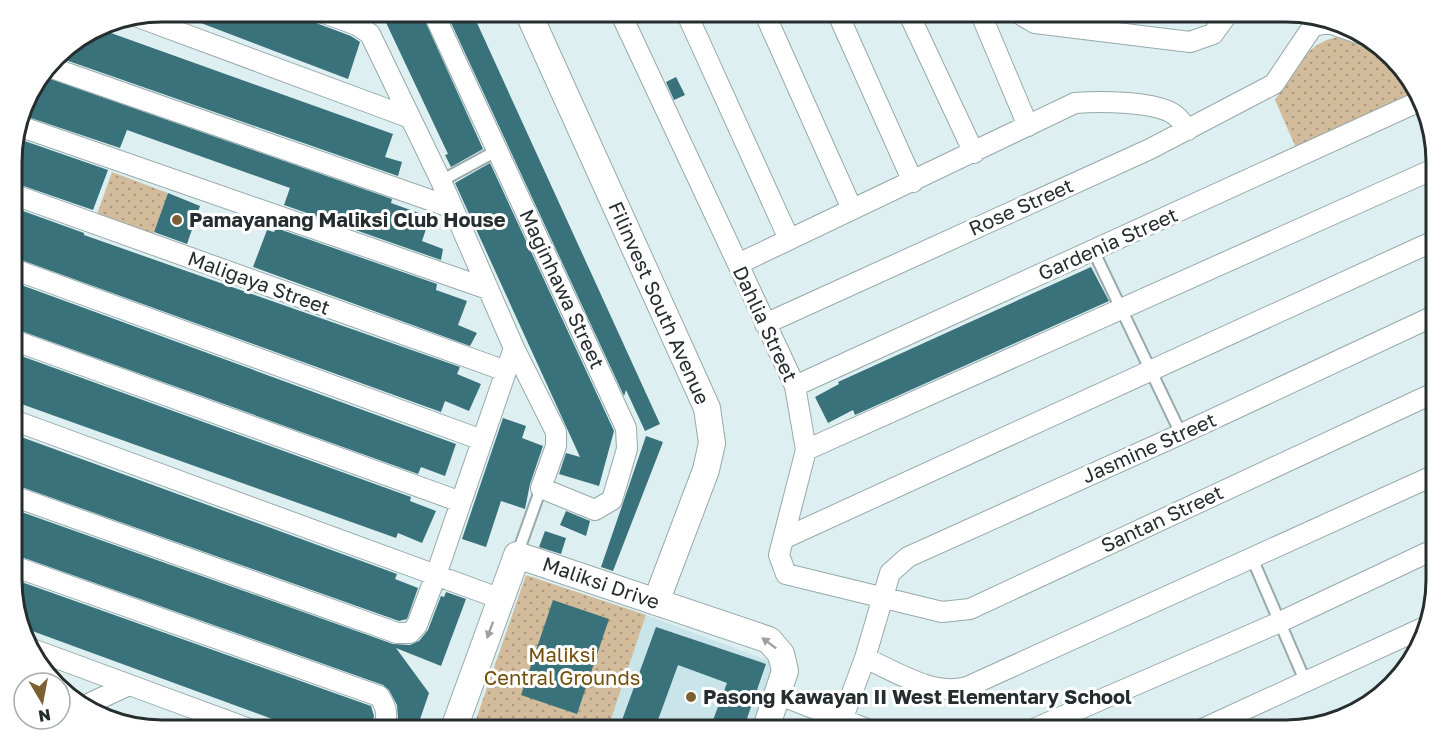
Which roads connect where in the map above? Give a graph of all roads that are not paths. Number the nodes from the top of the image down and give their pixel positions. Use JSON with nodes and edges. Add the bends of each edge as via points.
{"nodes":[{"id":1,"x":769,"y":22,"type":"edge"},
{"id":2,"x":842,"y":22,"type":"edge"},
{"id":3,"x":913,"y":22,"type":"edge"},
{"id":4,"x":985,"y":22,"type":"edge"},
{"id":5,"x":1034,"y":22,"type":"edge"},
{"id":6,"x":1222,"y":22,"type":"edge"},
{"id":7,"x":154,"y":23,"type":"edge"},
{"id":8,"x":351,"y":23,"type":"edge"},
{"id":9,"x":438,"y":23,"type":"edge"},
{"id":10,"x":533,"y":23,"type":"edge"},
{"id":11,"x":625,"y":23,"type":"edge"},
{"id":12,"x":691,"y":23,"type":"edge"},
{"id":13,"x":1315,"y":26,"type":"edge"},
{"id":14,"x":57,"y":70,"type":"edge"},
{"id":15,"x":1414,"y":104,"type":"edge"},
{"id":16,"x":408,"y":117,"type":"junction"},
{"id":17,"x":1028,"y":126,"type":"junction"},
{"id":18,"x":27,"y":129,"type":"edge"},
{"id":19,"x":1188,"y":129,"type":"junction"},
{"id":20,"x":498,"y":150,"type":"junction"},
{"id":21,"x":974,"y":153,"type":"junction"},
{"id":22,"x":1426,"y":173,"type":"edge"},
{"id":23,"x":441,"y":181,"type":"junction"},
{"id":24,"x":913,"y":182,"type":"junction"},
{"id":25,"x":23,"y":198,"type":"edge"},
{"id":26,"x":453,"y":208,"type":"junction"},
{"id":27,"x":852,"y":209,"type":"junction"},
{"id":28,"x":789,"y":239,"type":"junction"},
{"id":29,"x":1426,"y":245,"type":"edge"},
{"id":30,"x":1094,"y":250,"type":"junction"},
{"id":31,"x":738,"y":264,"type":"junction"},
{"id":32,"x":23,"y":273,"type":"edge"},
{"id":33,"x":488,"y":289,"type":"junction"},
{"id":34,"x":1122,"y":310,"type":"junction"},
{"id":35,"x":1426,"y":320,"type":"edge"},
{"id":36,"x":765,"y":324,"type":"junction"},
{"id":37,"x":23,"y":343,"type":"edge"},
{"id":38,"x":514,"y":348,"type":"junction"},
{"id":39,"x":1150,"y":370,"type":"junction"},
{"id":40,"x":506,"y":371,"type":"junction"},
{"id":41,"x":795,"y":386,"type":"junction"},
{"id":42,"x":1426,"y":397,"type":"edge"},
{"id":43,"x":22,"y":423,"type":"edge"},
{"id":44,"x":1181,"y":434,"type":"junction"},
{"id":45,"x":482,"y":440,"type":"junction"},
{"id":46,"x":806,"y":450,"type":"junction"},
{"id":47,"x":1426,"y":479,"type":"edge"},
{"id":48,"x":541,"y":488,"type":"junction"},
{"id":49,"x":22,"y":499,"type":"edge"},
{"id":50,"x":461,"y":502,"type":"junction"},
{"id":51,"x":785,"y":538,"type":"junction"},
{"id":52,"x":1426,"y":554,"type":"edge"},
{"id":53,"x":517,"y":555,"type":"junction"},
{"id":54,"x":1252,"y":558,"type":"junction"},
{"id":55,"x":22,"y":569,"type":"edge"},
{"id":56,"x":436,"y":575,"type":"junction"},
{"id":57,"x":881,"y":598,"type":"junction"},
{"id":58,"x":501,"y":599,"type":"junction"},
{"id":59,"x":656,"y":602,"type":"junction"},
{"id":60,"x":1280,"y":622,"type":"junction"},
{"id":61,"x":1417,"y":630,"type":"edge"},
{"id":62,"x":44,"y":654,"type":"edge"},
{"id":63,"x":865,"y":658,"type":"junction"},
{"id":64,"x":1306,"y":683,"type":"junction"},
{"id":65,"x":129,"y":685,"type":"junction"},
{"id":66,"x":777,"y":694,"type":"junction"},
{"id":67,"x":93,"y":702,"type":"edge"},
{"id":68,"x":223,"y":719,"type":"edge"},
{"id":69,"x":386,"y":720,"type":"edge"},
{"id":70,"x":457,"y":720,"type":"edge"},
{"id":71,"x":769,"y":720,"type":"edge"},
{"id":72,"x":830,"y":720,"type":"edge"},
{"id":73,"x":842,"y":720,"type":"edge"},
{"id":74,"x":1054,"y":720,"type":"edge"},
{"id":75,"x":1223,"y":720,"type":"edge"}],
"edges":[{"from":1,"to":27,"type":"street"},
{"from":2,"to":24,"type":"street"},
{"from":3,"to":21,"type":"street"},
{"from":4,"to":17,"type":"street"},
{"from":5,"to":6,"type":"street","via":[[1190,42],[1213,34]]},
{"from":7,"to":16,"type":"street"},
{"from":8,"to":16,"type":"street","via":[[370,34]]},
{"from":9,"to":20,"type":"street","name":"Maginhawa Street"},
{"from":10,"to":59,"type":"street","name":"Filinvest South Avenue","via":[[707,408],[712,443],[705,470]]},
{"from":11,"to":31,"type":"street","name":"Dahlia Street"},
{"from":12,"to":28,"type":"street"},
{"from":13,"to":19,"type":"street","name":"Rose Street","via":[[1274,84]]},
{"from":14,"to":26,"type":"street"},
{"from":15,"to":30,"type":"street","name":"Gardenia Street"},
{"from":16,"to":23,"type":"street"},
{"from":17,"to":19,"type":"street","via":[[1075,103],[1095,102],[1161,108],[1175,115]]},
{"from":17,"to":21,"type":"street"},
{"from":18,"to":33,"type":"street"},
{"from":19,"to":36,"type":"street","name":"Rose Street"},
{"from":20,"to":23,"type":"lane"},
{"from":20,"to":48,"type":"street","name":"Maginhawa Street","via":[[628,438],[612,500],[604,507],[595,510]]},
{"from":21,"to":24,"type":"street"},
{"from":22,"to":34,"type":"street"},
{"from":23,"to":26,"type":"street"},
{"from":24,"to":27,"type":"street"},
{"from":25,"to":40,"type":"street","name":"Maligaya Street"},
{"from":26,"to":33,"type":"street"},
{"from":27,"to":28,"type":"street"},
{"from":28,"to":31,"type":"street"},
{"from":29,"to":39,"type":"street"},
{"from":30,"to":34,"type":"lane"},
{"from":30,"to":41,"type":"street","name":"Gardenia Street"},
{"from":31,"to":36,"type":"street","name":"Dahlia Street"},
{"from":32,"to":45,"type":"street"},
{"from":33,"to":38,"type":"street"},
{"from":34,"to":39,"type":"lane"},
{"from":34,"to":46,"type":"street"},
{"from":35,"to":44,"type":"street","name":"Jasmine Street"},
{"from":36,"to":41,"type":"street","name":"Dahlia Street"},
{"from":37,"to":50,"type":"street"},
{"from":38,"to":40,"type":"street"},
{"from":38,"to":48,"type":"street","via":[[556,432],[556,446]]},
{"from":39,"to":44,"type":"lane"},
{"from":39,"to":51,"type":"street"},
{"from":40,"to":45,"type":"street"},
{"from":41,"to":46,"type":"street","name":"Dahlia Street"},
{"from":42,"to":57,"type":"street","name":"Santan Street","via":[[970,609],[942,612]]},
{"from":43,"to":56,"type":"street"},
{"from":44,"to":57,"type":"street","name":"Jasmine Street","via":[[908,557],[890,573]]},
{"from":45,"to":50,"type":"street"},
{"from":46,"to":51,"type":"street","name":"Dahlia Street"},
{"from":47,"to":54,"type":"street"},
{"from":48,"to":53,"type":"lane"},
{"from":49,"to":56,"type":"street","via":[[397,633],[410,633],[417,625]]},
{"from":50,"to":56,"type":"street"},
{"from":51,"to":57,"type":"street","name":"Dahlia Street","via":[[779,555],[786,574]]},
{"from":52,"to":60,"type":"street"},
{"from":53,"to":58,"type":"street","name":"Maliksi Drive"},
{"from":53,"to":59,"type":"street","name":"Maliksi Drive"},
{"from":54,"to":60,"type":"lane"},
{"from":54,"to":63,"type":"street","via":[[953,691],[938,689]]},
{"from":55,"to":69,"type":"street","via":[[379,696],[386,705]]},
{"from":56,"to":58,"type":"street"},
{"from":57,"to":63,"type":"street"},
{"from":58,"to":70,"type":"street","name":"Maliksi Drive","one_way":true},
{"from":66,"to":59,"type":"street","name":"Maliksi Drive","one_way":true,"via":[[785,671],[781,654],[769,640]]},
{"from":60,"to":64,"type":"lane"},
{"from":60,"to":74,"type":"street"},
{"from":61,"to":64,"type":"street"},
{"from":62,"to":65,"type":"street"},
{"from":63,"to":73,"type":"street"},
{"from":64,"to":75,"type":"street"},
{"from":65,"to":67,"type":"street"},
{"from":65,"to":68,"type":"street"},
{"from":66,"to":71,"type":"street","name":"Maliksi Drive"},
{"from":66,"to":72,"type":"street"}]}
